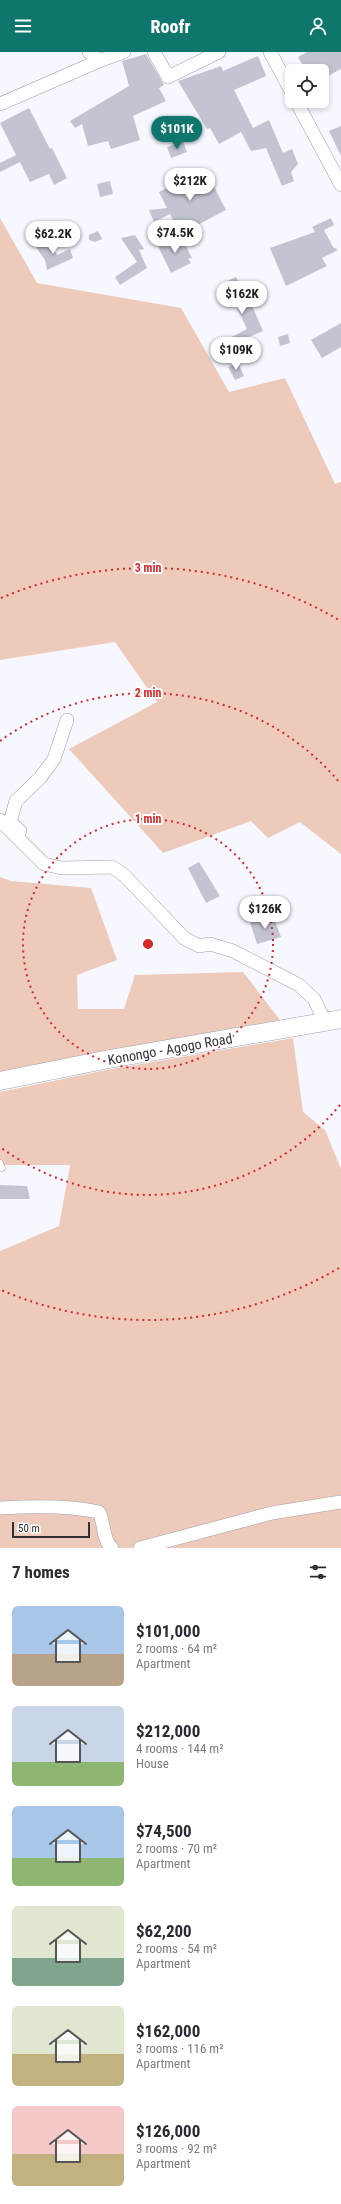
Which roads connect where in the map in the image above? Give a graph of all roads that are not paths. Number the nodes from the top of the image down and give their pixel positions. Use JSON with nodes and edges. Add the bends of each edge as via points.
{"nodes":[{"id":1,"x":124,"y":52,"type":"edge"},
{"id":2,"x":154,"y":52,"type":"edge"},
{"id":3,"x":219,"y":52,"type":"edge"},
{"id":4,"x":270,"y":52,"type":"edge"},
{"id":5,"x":94,"y":56,"type":"edge"},
{"id":6,"x":285,"y":80,"type":"edge"},
{"id":7,"x":0,"y":104,"type":"edge"},
{"id":8,"x":300,"y":108,"type":"edge"},
{"id":9,"x":341,"y":185,"type":"edge"},
{"id":10,"x":67,"y":720,"type":"dead end"},
{"id":11,"x":0,"y":820,"type":"edge"},
{"id":12,"x":46,"y":859,"type":"dead end"},
{"id":13,"x":333,"y":1021,"type":"edge"},
{"id":14,"x":0,"y":1082,"type":"edge"},
{"id":15,"x":341,"y":1502,"type":"edge"},
{"id":16,"x":0,"y":1508,"type":"edge"},
{"id":17,"x":112,"y":1548,"type":"edge"},
{"id":18,"x":140,"y":1548,"type":"edge"}],
"edges":[{"from":1,"to":5,"type":"street"},
{"from":2,"to":3,"type":"street","via":[[168,77]]},
{"from":4,"to":6,"type":"street"},
{"from":5,"to":7,"type":"street"},
{"from":8,"to":9,"type":"street"},
{"from":10,"to":12,"type":"street","via":[[54,759],[40,778],[16,801],[10,822]]},
{"from":11,"to":13,"type":"street","via":[[44,864],[62,868],[112,867],[148,898],[184,938],[199,946],[210,944],[233,951],[299,986]]},
{"from":13,"to":14,"type":"main road","name":"Konongo - Agogo Road","via":[[104,1060]]},
{"from":15,"to":18,"type":"street","via":[[272,1513]]},
{"from":16,"to":17,"type":"street","via":[[82,1508],[99,1512],[104,1535]]}]}
